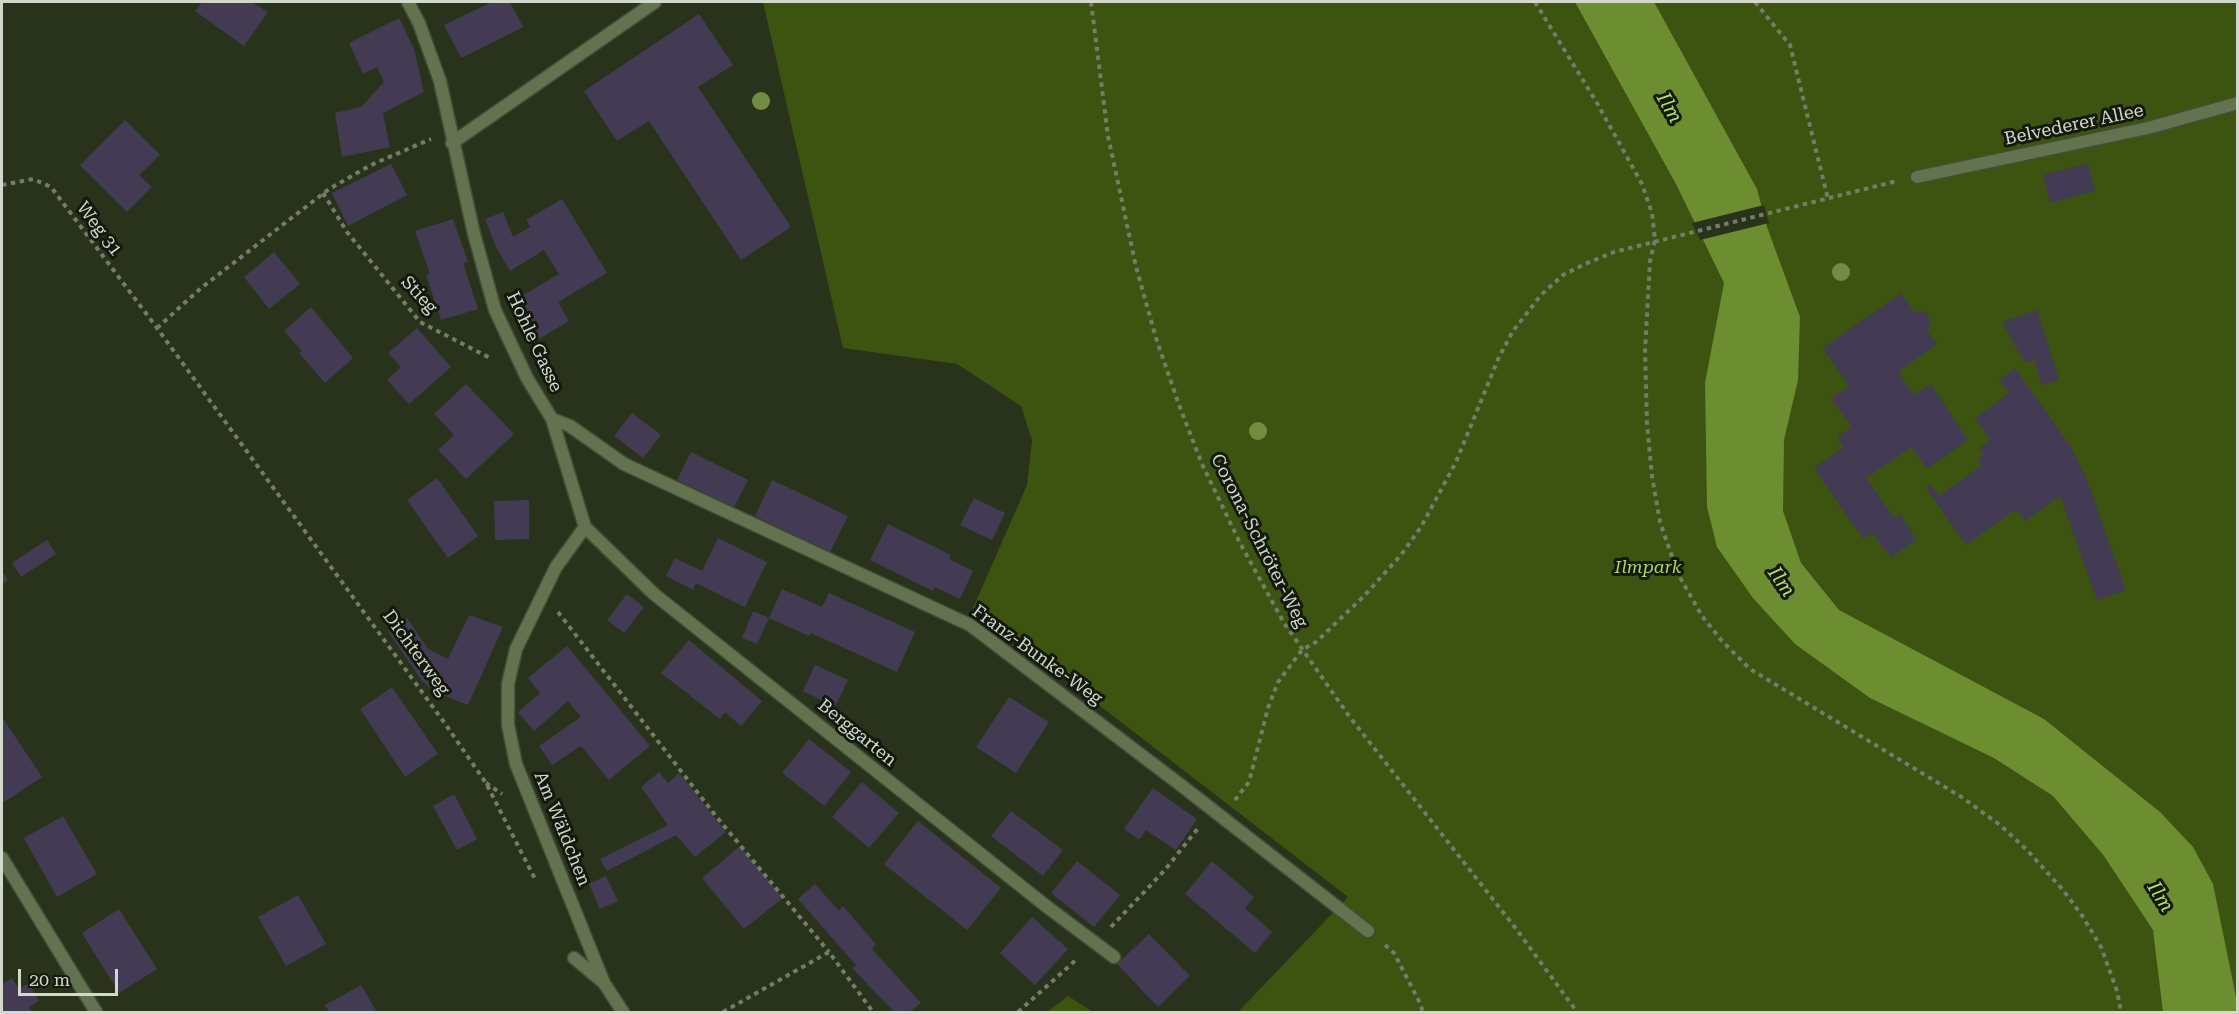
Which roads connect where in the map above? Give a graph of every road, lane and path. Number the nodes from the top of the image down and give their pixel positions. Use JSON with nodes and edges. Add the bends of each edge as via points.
{"nodes":[{"id":1,"x":408,"y":2,"type":"edge"},
{"id":2,"x":655,"y":2,"type":"edge"},
{"id":3,"x":1091,"y":2,"type":"edge"},
{"id":4,"x":1536,"y":2,"type":"edge"},
{"id":5,"x":1755,"y":2,"type":"edge"},
{"id":6,"x":2238,"y":102,"type":"edge"},
{"id":7,"x":450,"y":130,"type":"junction"},
{"id":8,"x":452,"y":143,"type":"junction"},
{"id":9,"x":1917,"y":177,"type":"dead end"},
{"id":10,"x":1900,"y":181,"type":"dead end"},
{"id":11,"x":2,"y":185,"type":"edge"},
{"id":12,"x":323,"y":193,"type":"junction"},
{"id":13,"x":1828,"y":199,"type":"junction"},
{"id":14,"x":1655,"y":240,"type":"junction"},
{"id":15,"x":157,"y":328,"type":"junction"},
{"id":16,"x":527,"y":378,"type":"junction"},
{"id":17,"x":552,"y":419,"type":"junction"},
{"id":18,"x":585,"y":527,"type":"junction"},
{"id":19,"x":543,"y":593,"type":"junction"},
{"id":20,"x":1302,"y":650,"type":"junction"},
{"id":21,"x":1213,"y":810,"type":"junction"},
{"id":22,"x":2,"y":858,"type":"edge"},
{"id":23,"x":538,"y":886,"type":"dead end"},
{"id":24,"x":1368,"y":931,"type":"joint"},
{"id":25,"x":1095,"y":943,"type":"junction"},
{"id":26,"x":829,"y":952,"type":"junction"},
{"id":27,"x":1114,"y":957,"type":"dead end"},
{"id":28,"x":574,"y":958,"type":"dead end"},
{"id":29,"x":604,"y":983,"type":"junction"},
{"id":30,"x":96,"y":1012,"type":"edge"},
{"id":31,"x":622,"y":1012,"type":"edge"},
{"id":32,"x":723,"y":1012,"type":"edge"},
{"id":33,"x":873,"y":1012,"type":"edge"},
{"id":34,"x":1018,"y":1012,"type":"edge"},
{"id":35,"x":1423,"y":1012,"type":"edge"},
{"id":36,"x":1577,"y":1012,"type":"edge"},
{"id":37,"x":2121,"y":1012,"type":"edge"}],
"edges":[{"from":1,"to":7,"type":"street","name":"Hohle Gasse","via":[[441,81]]},
{"from":2,"to":8,"type":"street"},
{"from":3,"to":20,"type":"path","name":"Corona-Schröter-Weg","via":[[1108,136],[1136,267],[1156,338],[1202,464],[1240,543]]},
{"from":4,"to":14,"type":"path","via":[[1642,184],[1652,213]]},
{"from":5,"to":13,"type":"path","via":[[1790,45]]},
{"from":6,"to":9,"type":"street","name":"Belvederer Allee","via":[[2148,128]]},
{"from":7,"to":8,"type":"street","name":"Hohle Gasse"},
{"from":7,"to":12,"type":"path","via":[[371,165]]},
{"from":8,"to":16,"type":"street","name":"Hohle Gasse","via":[[495,310]]},
{"from":10,"to":13,"type":"path"},
{"from":11,"to":15,"type":"path","name":"Weg 31","via":[[33,179],[51,187]]},
{"from":12,"to":15,"type":"path","via":[[201,288]]},
{"from":12,"to":16,"type":"path","name":"Stieg","via":[[347,232],[420,322]]},
{"from":13,"to":14,"type":"path"},
{"from":14,"to":20,"type":"path","via":[[1614,252],[1563,275],[1527,311],[1499,357],[1456,462],[1421,526],[1364,596],[1316,642]]},
{"from":14,"to":37,"type":"path","via":[[1650,261],[1645,351],[1652,476],[1660,522],[1678,574],[1702,616],[1750,669],[1963,798],[2026,849],[2063,890],[2101,947]]},
{"from":15,"to":23,"type":"path","name":"Dichterweg","via":[[486,783]]},
{"from":16,"to":17,"type":"street","name":"Hohle Gasse"},
{"from":17,"to":18,"type":"street","name":"Hohle Gasse"},
{"from":17,"to":21,"type":"street","name":"Franz-Bunke-Weg","via":[[570,426],[624,464],[970,625]]},
{"from":18,"to":19,"type":"street"},
{"from":18,"to":25,"type":"street","name":"Berggarten","via":[[654,594]]},
{"from":19,"to":26,"type":"path","via":[[715,815]]},
{"from":19,"to":29,"type":"street","name":"Am Wäldchen","via":[[516,649],[508,684],[508,725],[516,764]]},
{"from":20,"to":21,"type":"path","via":[[1278,682],[1249,782],[1238,799]]},
{"from":20,"to":36,"type":"path","name":"Corona-Schröter-Weg","via":[[1348,716]]},
{"from":21,"to":24,"type":"street","name":"Franz-Bunke-Weg"},
{"from":21,"to":25,"type":"path","via":[[1164,871]]},
{"from":22,"to":30,"type":"street"},
{"from":24,"to":35,"type":"path","via":[[1394,953]]},
{"from":25,"to":27,"type":"street","name":"Berggarten"},
{"from":25,"to":34,"type":"path"},
{"from":26,"to":32,"type":"path"},
{"from":26,"to":33,"type":"path"},
{"from":28,"to":29,"type":"street"},
{"from":29,"to":31,"type":"street"}]}
